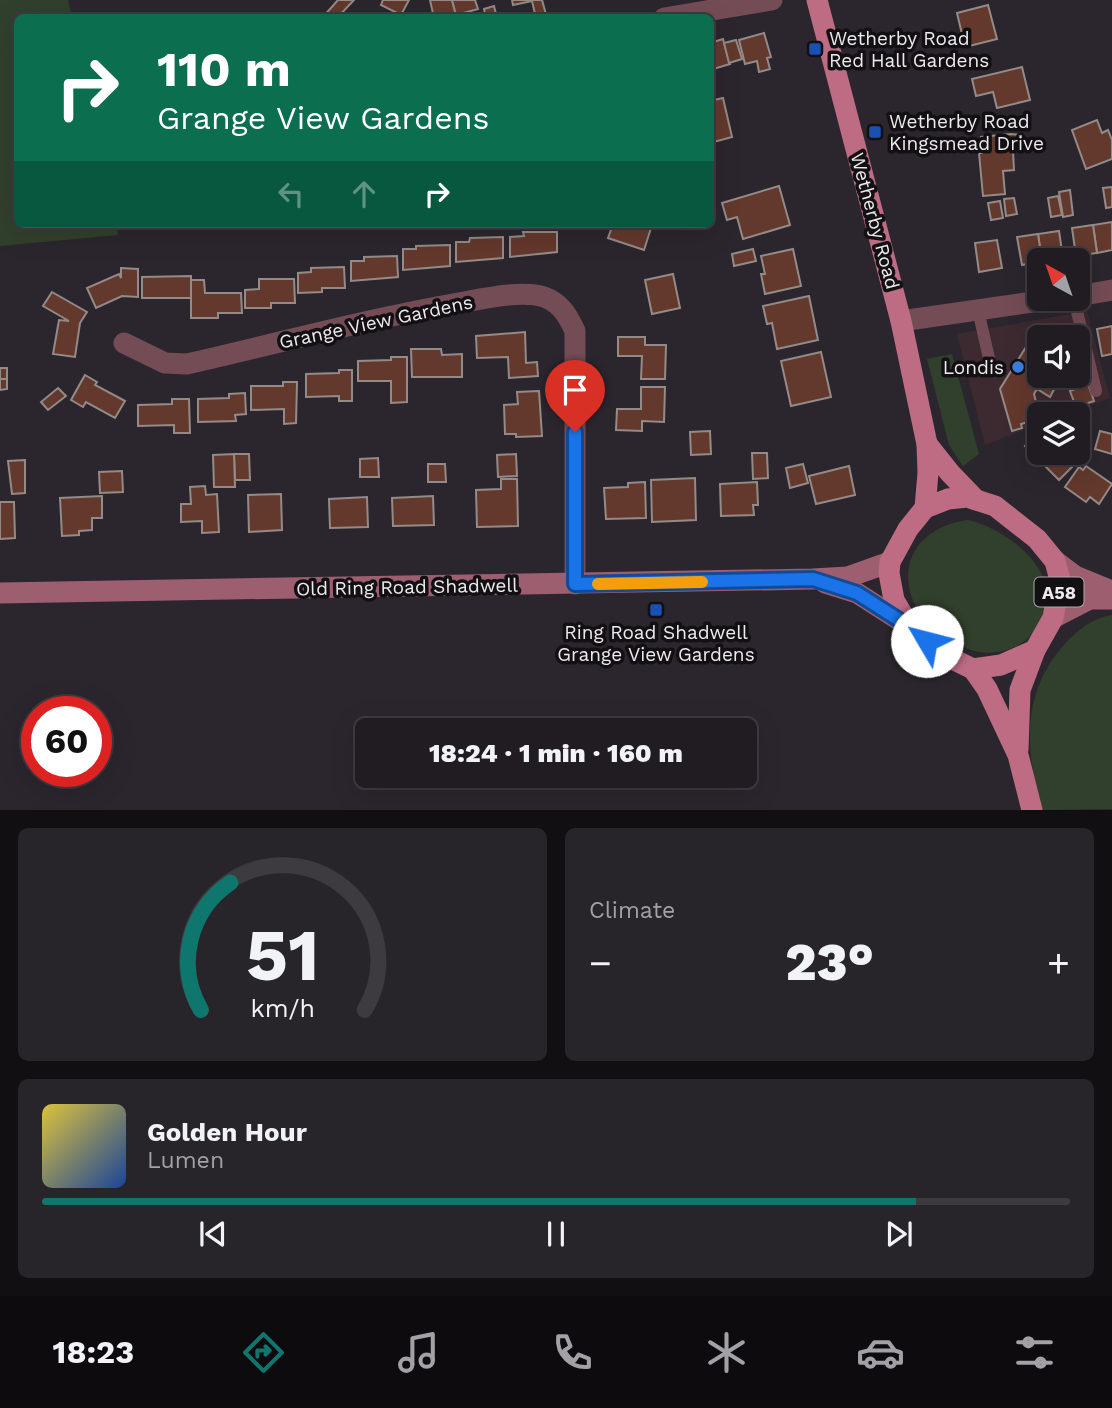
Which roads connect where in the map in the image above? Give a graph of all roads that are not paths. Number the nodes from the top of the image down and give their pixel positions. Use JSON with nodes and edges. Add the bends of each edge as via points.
{"nodes":[{"id":1,"x":772,"y":0,"type":"edge"},
{"id":2,"x":817,"y":0,"type":"edge"},
{"id":3,"x":688,"y":14,"type":"edge"},
{"id":4,"x":1112,"y":290,"type":"edge"},
{"id":5,"x":1090,"y":294,"type":"edge"},
{"id":6,"x":1027,"y":303,"type":"edge"},
{"id":7,"x":978,"y":310,"type":"junction"},
{"id":8,"x":1077,"y":312,"type":"edge"},
{"id":9,"x":901,"y":321,"type":"junction"},
{"id":10,"x":124,"y":343,"type":"dead end"},
{"id":11,"x":991,"y":367,"type":"dead end"},
{"id":12,"x":1096,"y":391,"type":"dead end"},
{"id":13,"x":927,"y":444,"type":"junction"},
{"id":14,"x":976,"y":500,"type":"junction"},
{"id":15,"x":925,"y":509,"type":"junction"},
{"id":16,"x":1055,"y":561,"type":"junction"},
{"id":17,"x":890,"y":562,"type":"junction"},
{"id":18,"x":813,"y":579,"type":"junction"},
{"id":19,"x":575,"y":584,"type":"junction"},
{"id":20,"x":1112,"y":591,"type":"edge"},
{"id":21,"x":0,"y":593,"type":"edge"},
{"id":22,"x":1112,"y":599,"type":"edge"},
{"id":23,"x":1053,"y":618,"type":"junction"},
{"id":24,"x":910,"y":627,"type":"junction"},
{"id":25,"x":1035,"y":650,"type":"junction"},
{"id":26,"x":973,"y":669,"type":"junction"},
{"id":27,"x":1018,"y":755,"type":"junction"},
{"id":28,"x":1032,"y":810,"type":"edge"}],
"edges":[{"from":1,"to":3,"type":"street"},
{"from":2,"to":9,"type":"main road","name":"Wetherby Road","number":"A58"},
{"from":4,"to":5,"type":"street"},
{"from":6,"to":7,"type":"street"},
{"from":7,"to":9,"type":"street"},
{"from":7,"to":11,"type":"lane"},
{"from":8,"to":12,"type":"lane"},
{"from":9,"to":13,"type":"main road","name":"Wetherby Road","number":"A58"},
{"from":10,"to":19,"type":"street","name":"Grange View Gardens","via":[[165,363],[187,364],[473,300],[527,295],[558,304],[575,331]]},
{"from":13,"to":14,"type":"main road","number":"A58"},
{"from":13,"to":15,"type":"main road","number":"A58"},
{"from":14,"to":15,"type":"main road","number":"A58","via":[[948,499]]},
{"from":14,"to":16,"type":"main road","number":"A58","via":[[995,506],[1019,523]]},
{"from":15,"to":17,"type":"main road"},
{"from":16,"to":20,"type":"main road","via":[[1075,576]]},
{"from":16,"to":23,"type":"main road","number":"A58","via":[[1060,580]]},
{"from":17,"to":18,"type":"main road","name":"Old Ring Road Shadwell","via":[[848,577]]},
{"from":17,"to":24,"type":"main road","via":[[894,600]]},
{"from":18,"to":19,"type":"main road","name":"Old Ring Road Shadwell"},
{"from":18,"to":24,"type":"main road","name":"Old Ring Road Shadwell","via":[[857,593]]},
{"from":19,"to":21,"type":"main road","name":"Old Ring Road Shadwell"},
{"from":22,"to":23,"type":"main road","via":[[1090,599]]},
{"from":23,"to":25,"type":"main road","number":"A58"},
{"from":24,"to":26,"type":"main road","via":[[944,655]]},
{"from":25,"to":26,"type":"main road","via":[[1002,665]]},
{"from":25,"to":27,"type":"main road","number":"A58","via":[[1020,690]]},
{"from":26,"to":27,"type":"main road","number":"A58"},
{"from":27,"to":28,"type":"main road","number":"A58"}]}
